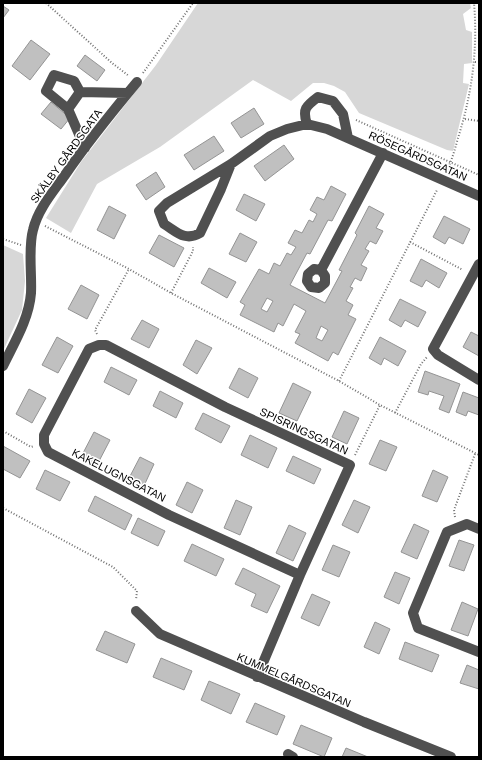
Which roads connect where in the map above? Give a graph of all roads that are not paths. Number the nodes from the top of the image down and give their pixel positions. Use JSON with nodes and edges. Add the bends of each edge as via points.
{"nodes":[{"id":1,"x":137,"y":82,"type":"road end"},
{"id":2,"x":80,"y":92,"type":"junction"},
{"id":3,"x":128,"y":93,"type":"junction"},
{"id":4,"x":68,"y":109,"type":"junction"},
{"id":5,"x":307,"y":124,"type":"junction"},
{"id":6,"x":348,"y":138,"type":"junction"},
{"id":7,"x":85,"y":148,"type":"junction"},
{"id":8,"x":383,"y":153,"type":"junction"},
{"id":9,"x":231,"y":164,"type":"junction"},
{"id":10,"x":479,"y":196,"type":"edge"},
{"id":11,"x":479,"y":264,"type":"edge"},
{"id":12,"x":321,"y":270,"type":"dead end"},
{"id":13,"x":476,"y":277,"type":"edge"},
{"id":14,"x":106,"y":345,"type":"joint"},
{"id":15,"x":3,"y":366,"type":"edge"},
{"id":16,"x":479,"y":380,"type":"edge"},
{"id":17,"x":479,"y":529,"type":"edge"},
{"id":18,"x":300,"y":575,"type":"junction"},
{"id":19,"x":136,"y":611,"type":"road end"},
{"id":20,"x":479,"y":652,"type":"edge"},
{"id":21,"x":257,"y":677,"type":"junction"},
{"id":22,"x":451,"y":757,"type":"edge"}],
"edges":[{"from":1,"to":3,"type":"street","name":"SKÄLBY GÅRDSGATA"},
{"from":2,"to":3,"type":"street"},
{"from":2,"to":4,"type":"street"},
{"from":2,"to":4,"type":"street","via":[[74,81],[54,75],[46,91]]},
{"from":3,"to":7,"type":"street","name":"SKÄLBY GÅRDSGATA"},
{"from":4,"to":7,"type":"street"},
{"from":5,"to":6,"type":"street","name":"RÖSEGÅRDSGATAN"},
{"from":5,"to":6,"type":"street","via":[[304,116],[307,105],[318,97],[333,101],[343,114]]},
{"from":5,"to":9,"type":"street","name":"RÖSEGÅRDSGATAN","via":[[270,136]]},
{"from":6,"to":8,"type":"street","name":"RÖSEGÅRDSGATAN"},
{"from":7,"to":15,"type":"street","name":"SKÄLBY GÅRDSGATA","via":[[52,192],[32,231],[31,294],[28,311]]},
{"from":8,"to":10,"type":"street","name":"RÖSEGÅRDSGATAN"},
{"from":8,"to":12,"type":"street"},
{"from":9,"to":9,"type":"street","name":"RÖSEGÅRDSGATAN","via":[[167,203],[160,211],[164,224],[188,237],[200,233]]},
{"from":11,"to":13,"type":"street"},
{"from":13,"to":16,"type":"street","via":[[433,348],[438,356]]},
{"from":14,"to":18,"type":"street","name":"SPISRINGSGATAN","via":[[225,407],[350,465]]},
{"from":14,"to":18,"type":"street","name":"KAKELUGNSGATAN","via":[[90,349],[44,435],[44,444],[48,452],[169,515]]},
{"from":17,"to":20,"type":"street","via":[[467,524],[447,532],[413,613],[418,628]]},
{"from":18,"to":21,"type":"street","name":"SPISRINGSGATAN"},
{"from":19,"to":21,"type":"street","name":"KUMMELGÅRDSGATAN","via":[[160,634]]},
{"from":21,"to":22,"type":"street","name":"KUMMELGÅRDSGATAN"}]}
